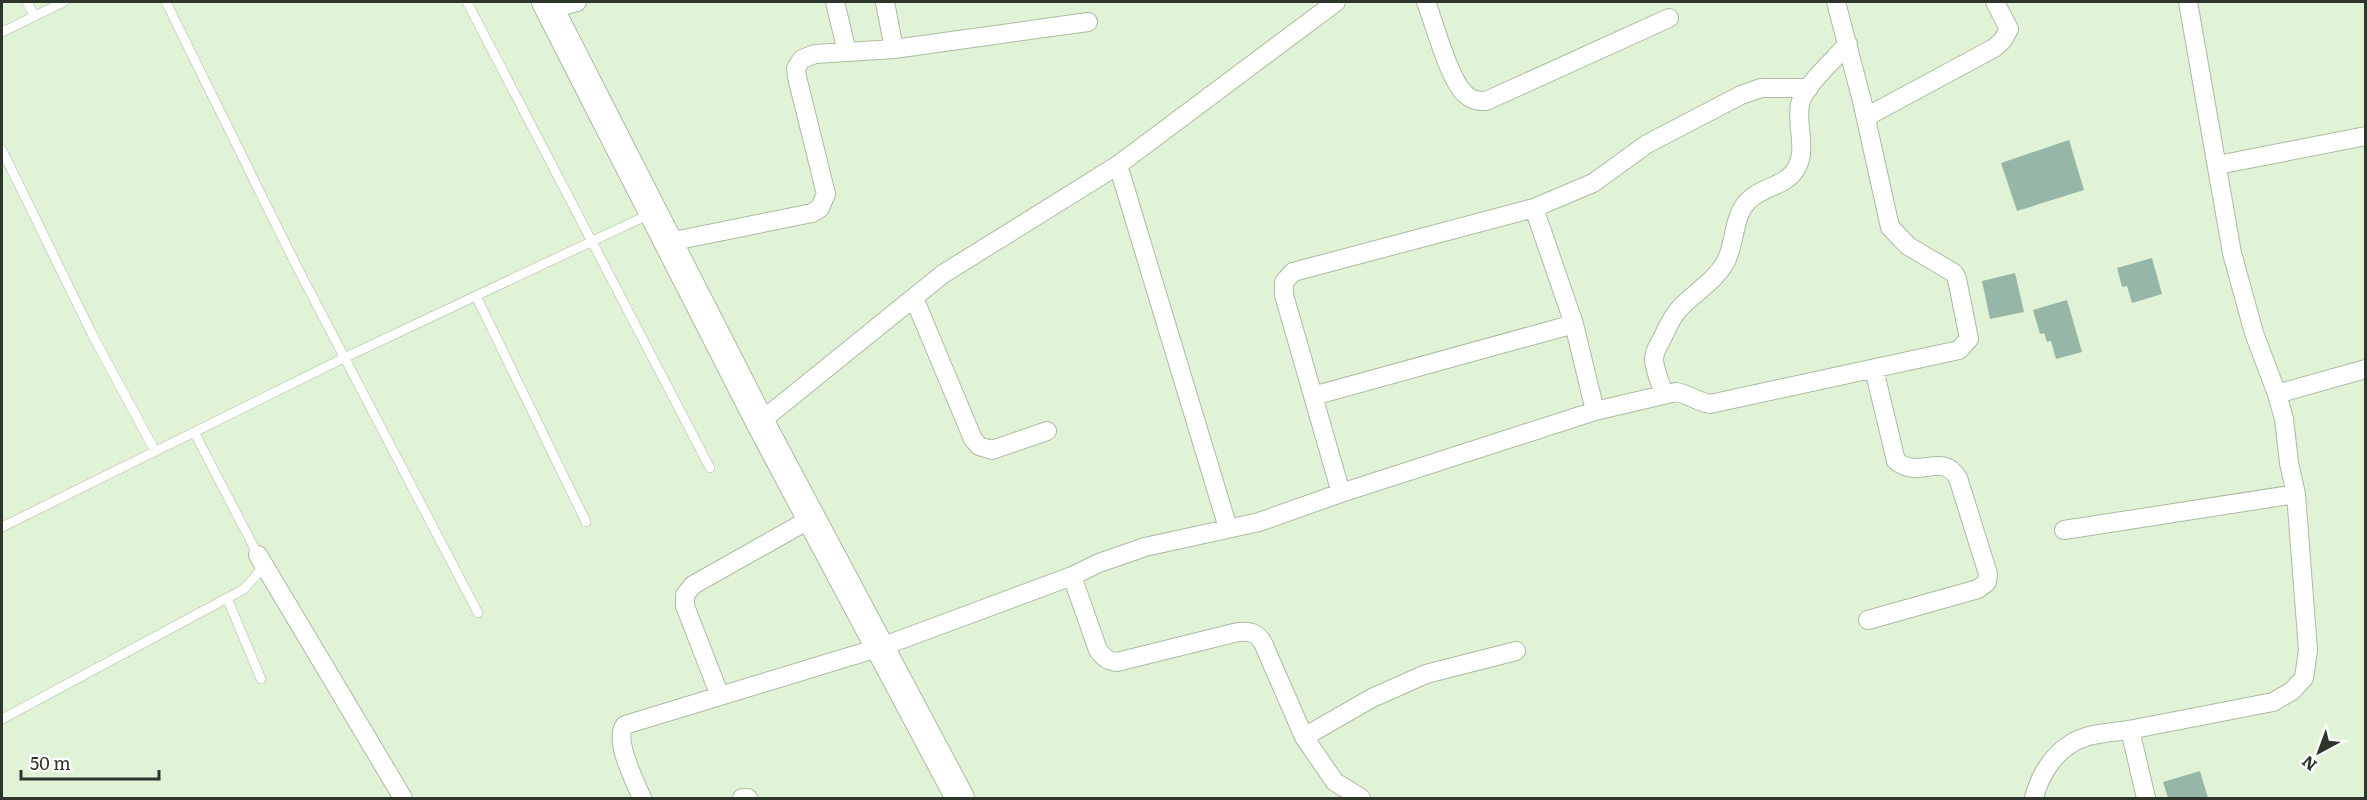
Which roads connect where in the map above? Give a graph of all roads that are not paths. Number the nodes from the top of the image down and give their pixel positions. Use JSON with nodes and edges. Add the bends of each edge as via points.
{"nodes":[{"id":1,"x":27,"y":2,"type":"edge"},
{"id":2,"x":64,"y":2,"type":"edge"},
{"id":3,"x":166,"y":2,"type":"edge"},
{"id":4,"x":467,"y":2,"type":"edge"},
{"id":5,"x":577,"y":2,"type":"edge"},
{"id":6,"x":835,"y":2,"type":"edge"},
{"id":7,"x":885,"y":2,"type":"edge"},
{"id":8,"x":1336,"y":2,"type":"edge"},
{"id":9,"x":1426,"y":2,"type":"edge"},
{"id":10,"x":1836,"y":2,"type":"edge"},
{"id":11,"x":1995,"y":2,"type":"edge"},
{"id":12,"x":2188,"y":2,"type":"edge"},
{"id":13,"x":548,"y":5,"type":"edge"},
{"id":14,"x":34,"y":15,"type":"junction"},
{"id":15,"x":1669,"y":18,"type":"dead end"},
{"id":16,"x":1089,"y":22,"type":"dead end"},
{"id":17,"x":2,"y":32,"type":"edge"},
{"id":18,"x":1848,"y":44,"type":"junction"},
{"id":19,"x":894,"y":49,"type":"junction"},
{"id":20,"x":847,"y":52,"type":"junction"},
{"id":21,"x":1809,"y":88,"type":"junction"},
{"id":22,"x":1866,"y":117,"type":"junction"},
{"id":23,"x":2366,"y":135,"type":"edge"},
{"id":24,"x":2,"y":150,"type":"edge"},
{"id":25,"x":1118,"y":165,"type":"junction"},
{"id":26,"x":2218,"y":165,"type":"junction"},
{"id":27,"x":1534,"y":208,"type":"junction"},
{"id":28,"x":654,"y":213,"type":"junction"},
{"id":29,"x":592,"y":242,"type":"junction"},
{"id":30,"x":669,"y":242,"type":"junction"},
{"id":31,"x":476,"y":296,"type":"junction"},
{"id":32,"x":914,"y":298,"type":"junction"},
{"id":33,"x":1574,"y":324,"type":"junction"},
{"id":34,"x":344,"y":358,"type":"junction"},
{"id":35,"x":1874,"y":369,"type":"junction"},
{"id":36,"x":2366,"y":369,"type":"edge"},
{"id":37,"x":2277,"y":394,"type":"junction"},
{"id":38,"x":1664,"y":395,"type":"junction"},
{"id":39,"x":1313,"y":396,"type":"junction"},
{"id":40,"x":1595,"y":411,"type":"junction"},
{"id":41,"x":760,"y":422,"type":"junction"},
{"id":42,"x":1047,"y":431,"type":"dead end"},
{"id":43,"x":194,"y":432,"type":"junction"},
{"id":44,"x":155,"y":451,"type":"junction"},
{"id":45,"x":710,"y":468,"type":"dead end"},
{"id":46,"x":1341,"y":493,"type":"junction"},
{"id":47,"x":2296,"y":494,"type":"junction"},
{"id":48,"x":812,"y":518,"type":"junction"},
{"id":49,"x":586,"y":522,"type":"dead end"},
{"id":50,"x":2,"y":528,"type":"edge"},
{"id":51,"x":1228,"y":528,"type":"junction"},
{"id":52,"x":2064,"y":530,"type":"dead end"},
{"id":53,"x":258,"y":555,"type":"junction"},
{"id":54,"x":1072,"y":576,"type":"junction"},
{"id":55,"x":227,"y":598,"type":"junction"},
{"id":56,"x":478,"y":613,"type":"dead end"},
{"id":57,"x":1868,"y":620,"type":"dead end"},
{"id":58,"x":881,"y":647,"type":"junction"},
{"id":59,"x":1516,"y":651,"type":"dead end"},
{"id":60,"x":261,"y":679,"type":"dead end"},
{"id":61,"x":720,"y":696,"type":"junction"},
{"id":62,"x":2,"y":718,"type":"edge"},
{"id":63,"x":2130,"y":729,"type":"junction"},
{"id":64,"x":1304,"y":737,"type":"junction"},
{"id":65,"x":404,"y":798,"type":"edge"},
{"id":66,"x":642,"y":798,"type":"edge"},
{"id":67,"x":742,"y":798,"type":"edge"},
{"id":68,"x":748,"y":798,"type":"edge"},
{"id":69,"x":960,"y":798,"type":"edge"},
{"id":70,"x":1360,"y":798,"type":"edge"},
{"id":71,"x":2034,"y":798,"type":"edge"},
{"id":72,"x":2146,"y":798,"type":"edge"}],
"edges":[{"from":1,"to":14,"type":"lane"},
{"from":2,"to":14,"type":"lane"},
{"from":3,"to":34,"type":"lane"},
{"from":4,"to":29,"type":"lane"},
{"from":5,"to":13,"type":"street"},
{"from":6,"to":20,"type":"street"},
{"from":7,"to":19,"type":"street"},
{"from":8,"to":25,"type":"street"},
{"from":9,"to":15,"type":"street","via":[[1455,79],[1475,101],[1486,101]]},
{"from":10,"to":18,"type":"street"},
{"from":11,"to":22,"type":"street","via":[[2009,29],[2003,40]]},
{"from":12,"to":26,"type":"street"},
{"from":13,"to":28,"type":"main road"},
{"from":14,"to":17,"type":"lane"},
{"from":16,"to":19,"type":"street"},
{"from":18,"to":21,"type":"street"},
{"from":18,"to":22,"type":"street"},
{"from":19,"to":20,"type":"street"},
{"from":20,"to":30,"type":"street","via":[[815,54],[802,59],[796,68],[826,194],[820,208],[812,213]]},
{"from":21,"to":27,"type":"street","via":[[1761,88],[1741,95],[1647,144],[1593,183]]},
{"from":21,"to":38,"type":"street","via":[[1801,102],[1798,120],[1799,165],[1791,176],[1749,199],[1727,261],[1717,276],[1680,308],[1657,348],[1654,360]]},
{"from":22,"to":35,"type":"street","via":[[1890,227],[1908,246],[1954,273],[1969,339],[1959,350]]},
{"from":23,"to":26,"type":"street"},
{"from":24,"to":44,"type":"lane","via":[[93,336]]},
{"from":25,"to":32,"type":"street","via":[[943,274]]},
{"from":25,"to":51,"type":"street"},
{"from":26,"to":37,"type":"street","via":[[2232,253],[2254,333]]},
{"from":27,"to":33,"type":"street"},
{"from":27,"to":39,"type":"street","via":[[1293,272],[1284,282],[1284,295]]},
{"from":28,"to":29,"type":"lane"},
{"from":28,"to":30,"type":"main road"},
{"from":29,"to":31,"type":"lane"},
{"from":29,"to":45,"type":"lane"},
{"from":30,"to":41,"type":"main road"},
{"from":31,"to":34,"type":"lane"},
{"from":31,"to":49,"type":"lane"},
{"from":32,"to":41,"type":"street"},
{"from":32,"to":42,"type":"street","via":[[979,446],[992,450]]},
{"from":33,"to":39,"type":"street"},
{"from":33,"to":40,"type":"street"},
{"from":34,"to":43,"type":"lane"},
{"from":34,"to":56,"type":"lane"},
{"from":35,"to":38,"type":"street","via":[[1710,404],[1676,392]]},
{"from":35,"to":57,"type":"street","via":[[1896,461],[1910,469],[1944,465],[1952,469],[1988,574],[1987,582],[1978,589]]},
{"from":36,"to":37,"type":"street"},
{"from":37,"to":47,"type":"street"},
{"from":38,"to":40,"type":"street"},
{"from":39,"to":46,"type":"street"},
{"from":40,"to":46,"type":"street"},
{"from":41,"to":48,"type":"main road"},
{"from":43,"to":44,"type":"lane"},
{"from":43,"to":53,"type":"lane"},
{"from":44,"to":50,"type":"lane"},
{"from":46,"to":51,"type":"street","via":[[1259,522]]},
{"from":47,"to":52,"type":"street"},
{"from":47,"to":63,"type":"street","via":[[2308,650],[2304,678],[2273,702]]},
{"from":48,"to":58,"type":"main road"},
{"from":48,"to":61,"type":"street","via":[[693,585],[685,595],[684,606]]},
{"from":51,"to":54,"type":"street","via":[[1145,548]]},
{"from":53,"to":55,"type":"lane","via":[[260,570],[253,582]]},
{"from":53,"to":65,"type":"street"},
{"from":54,"to":58,"type":"street"},
{"from":54,"to":64,"type":"street","via":[[1098,650],[1111,661],[1238,632],[1258,635]]},
{"from":55,"to":60,"type":"lane"},
{"from":55,"to":62,"type":"lane"},
{"from":58,"to":61,"type":"street"},
{"from":58,"to":69,"type":"main road"},
{"from":59,"to":64,"type":"street","via":[[1426,674],[1372,698]]},
{"from":61,"to":66,"type":"street","via":[[625,725],[621,730],[620,742]]},
{"from":63,"to":71,"type":"street","via":[[2102,732],[2070,744],[2047,767]]},
{"from":63,"to":72,"type":"street"},
{"from":64,"to":70,"type":"street","via":[[1335,782]]},
{"from":67,"to":68,"type":"street"}]}
